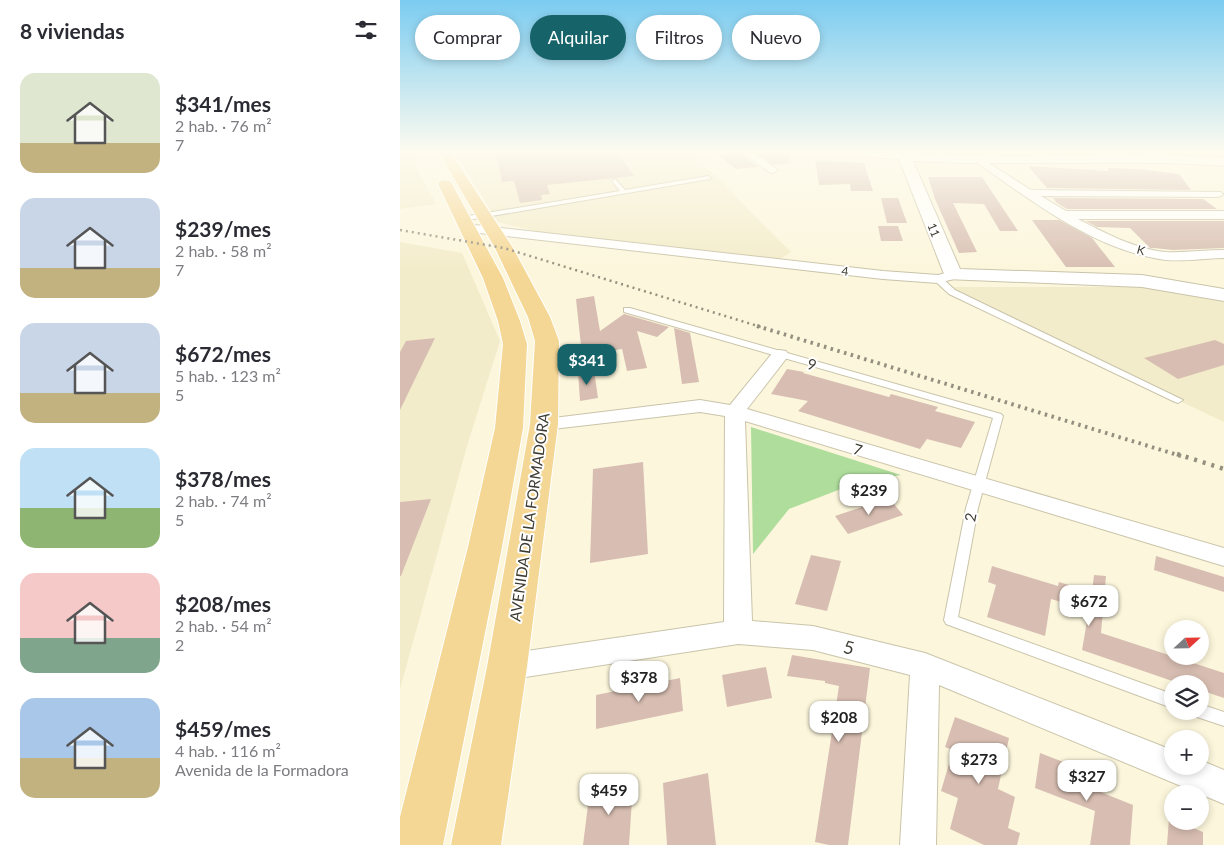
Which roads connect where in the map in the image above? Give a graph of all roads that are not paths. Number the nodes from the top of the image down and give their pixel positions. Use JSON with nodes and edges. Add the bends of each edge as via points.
{"nodes":[{"id":1,"x":456,"y":192,"type":"edge"},
{"id":2,"x":462,"y":192,"type":"edge"},
{"id":3,"x":622,"y":192,"type":"edge"},
{"id":4,"x":917,"y":192,"type":"edge"},
{"id":5,"x":1030,"y":193,"type":"joint"},
{"id":6,"x":1217,"y":194,"type":"dead end"},
{"id":7,"x":1066,"y":215,"type":"junction"},
{"id":8,"x":1224,"y":215,"type":"edge"},
{"id":9,"x":476,"y":223,"type":"junction"},
{"id":10,"x":1224,"y":254,"type":"edge"},
{"id":11,"x":945,"y":277,"type":"junction"},
{"id":12,"x":1224,"y":294,"type":"edge"},
{"id":13,"x":628,"y":310,"type":"dead end"},
{"id":14,"x":780,"y":355,"type":"junction"},
{"id":15,"x":1178,"y":400,"type":"dead end"},
{"id":16,"x":735,"y":412,"type":"junction"},
{"id":17,"x":998,"y":416,"type":"joint"},
{"id":18,"x":544,"y":424,"type":"junction"},
{"id":19,"x":978,"y":485,"type":"junction"},
{"id":20,"x":1224,"y":557,"type":"edge"},
{"id":21,"x":738,"y":632,"type":"junction"},
{"id":22,"x":925,"y":666,"type":"junction"},
{"id":23,"x":507,"y":667,"type":"junction"},
{"id":24,"x":1164,"y":698,"type":"edge"},
{"id":25,"x":1209,"y":714,"type":"edge"},
{"id":26,"x":1224,"y":720,"type":"edge"},
{"id":27,"x":1164,"y":762,"type":"edge"},
{"id":28,"x":1195,"y":775,"type":"edge"},
{"id":29,"x":1224,"y":787,"type":"edge"},
{"id":30,"x":418,"y":845,"type":"edge"},
{"id":31,"x":476,"y":845,"type":"edge"},
{"id":32,"x":918,"y":845,"type":"edge"}],
"edges":[{"from":1,"to":9,"type":"main road","name":"AVENIDA DE LA FORMADORA"},
{"from":2,"to":9,"type":"main road","name":"AVENIDA DE LA FORMADORA"},
{"from":3,"to":9,"type":"lane"},
{"from":4,"to":11,"type":"street","name":"11"},
{"from":5,"to":6,"type":"street"},
{"from":5,"to":7,"type":"street","name":"K"},
{"from":7,"to":8,"type":"street"},
{"from":7,"to":10,"type":"street","name":"K","via":[[1130,247],[1160,255]]},
{"from":9,"to":11,"type":"street","name":"4","via":[[883,275]]},
{"from":9,"to":18,"type":"main road","name":"AVENIDA DE LA FORMADORA","via":[[504,248],[539,317],[546,341]]},
{"from":9,"to":30,"type":"main road","name":"AVENIDA DE LA FORMADORA","via":[[515,344],[509,428]]},
{"from":11,"to":12,"type":"street","name":"4","via":[[1142,281]]},
{"from":11,"to":15,"type":"lane","via":[[952,292]]},
{"from":13,"to":14,"type":"lane","name":"9"},
{"from":14,"to":16,"type":"street"},
{"from":14,"to":17,"type":"lane","name":"9"},
{"from":16,"to":18,"type":"street","name":"7","via":[[700,406]]},
{"from":16,"to":19,"type":"street","name":"7"},
{"from":16,"to":21,"type":"street"},
{"from":17,"to":19,"type":"lane","name":"2"},
{"from":18,"to":23,"type":"main road","name":"AVENIDA DE LA FORMADORA"},
{"from":19,"to":20,"type":"street","name":"7"},
{"from":19,"to":24,"type":"lane","name":"2","via":[[951,620]]},
{"from":21,"to":22,"type":"street","name":"5","via":[[813,638]]},
{"from":21,"to":23,"type":"street","name":"5"},
{"from":22,"to":27,"type":"street","name":"5"},
{"from":22,"to":32,"type":"street"},
{"from":23,"to":31,"type":"main road","name":"AVENIDA DE LA FORMADORA"},
{"from":25,"to":26,"type":"lane"},
{"from":28,"to":29,"type":"street","name":"5"}]}
